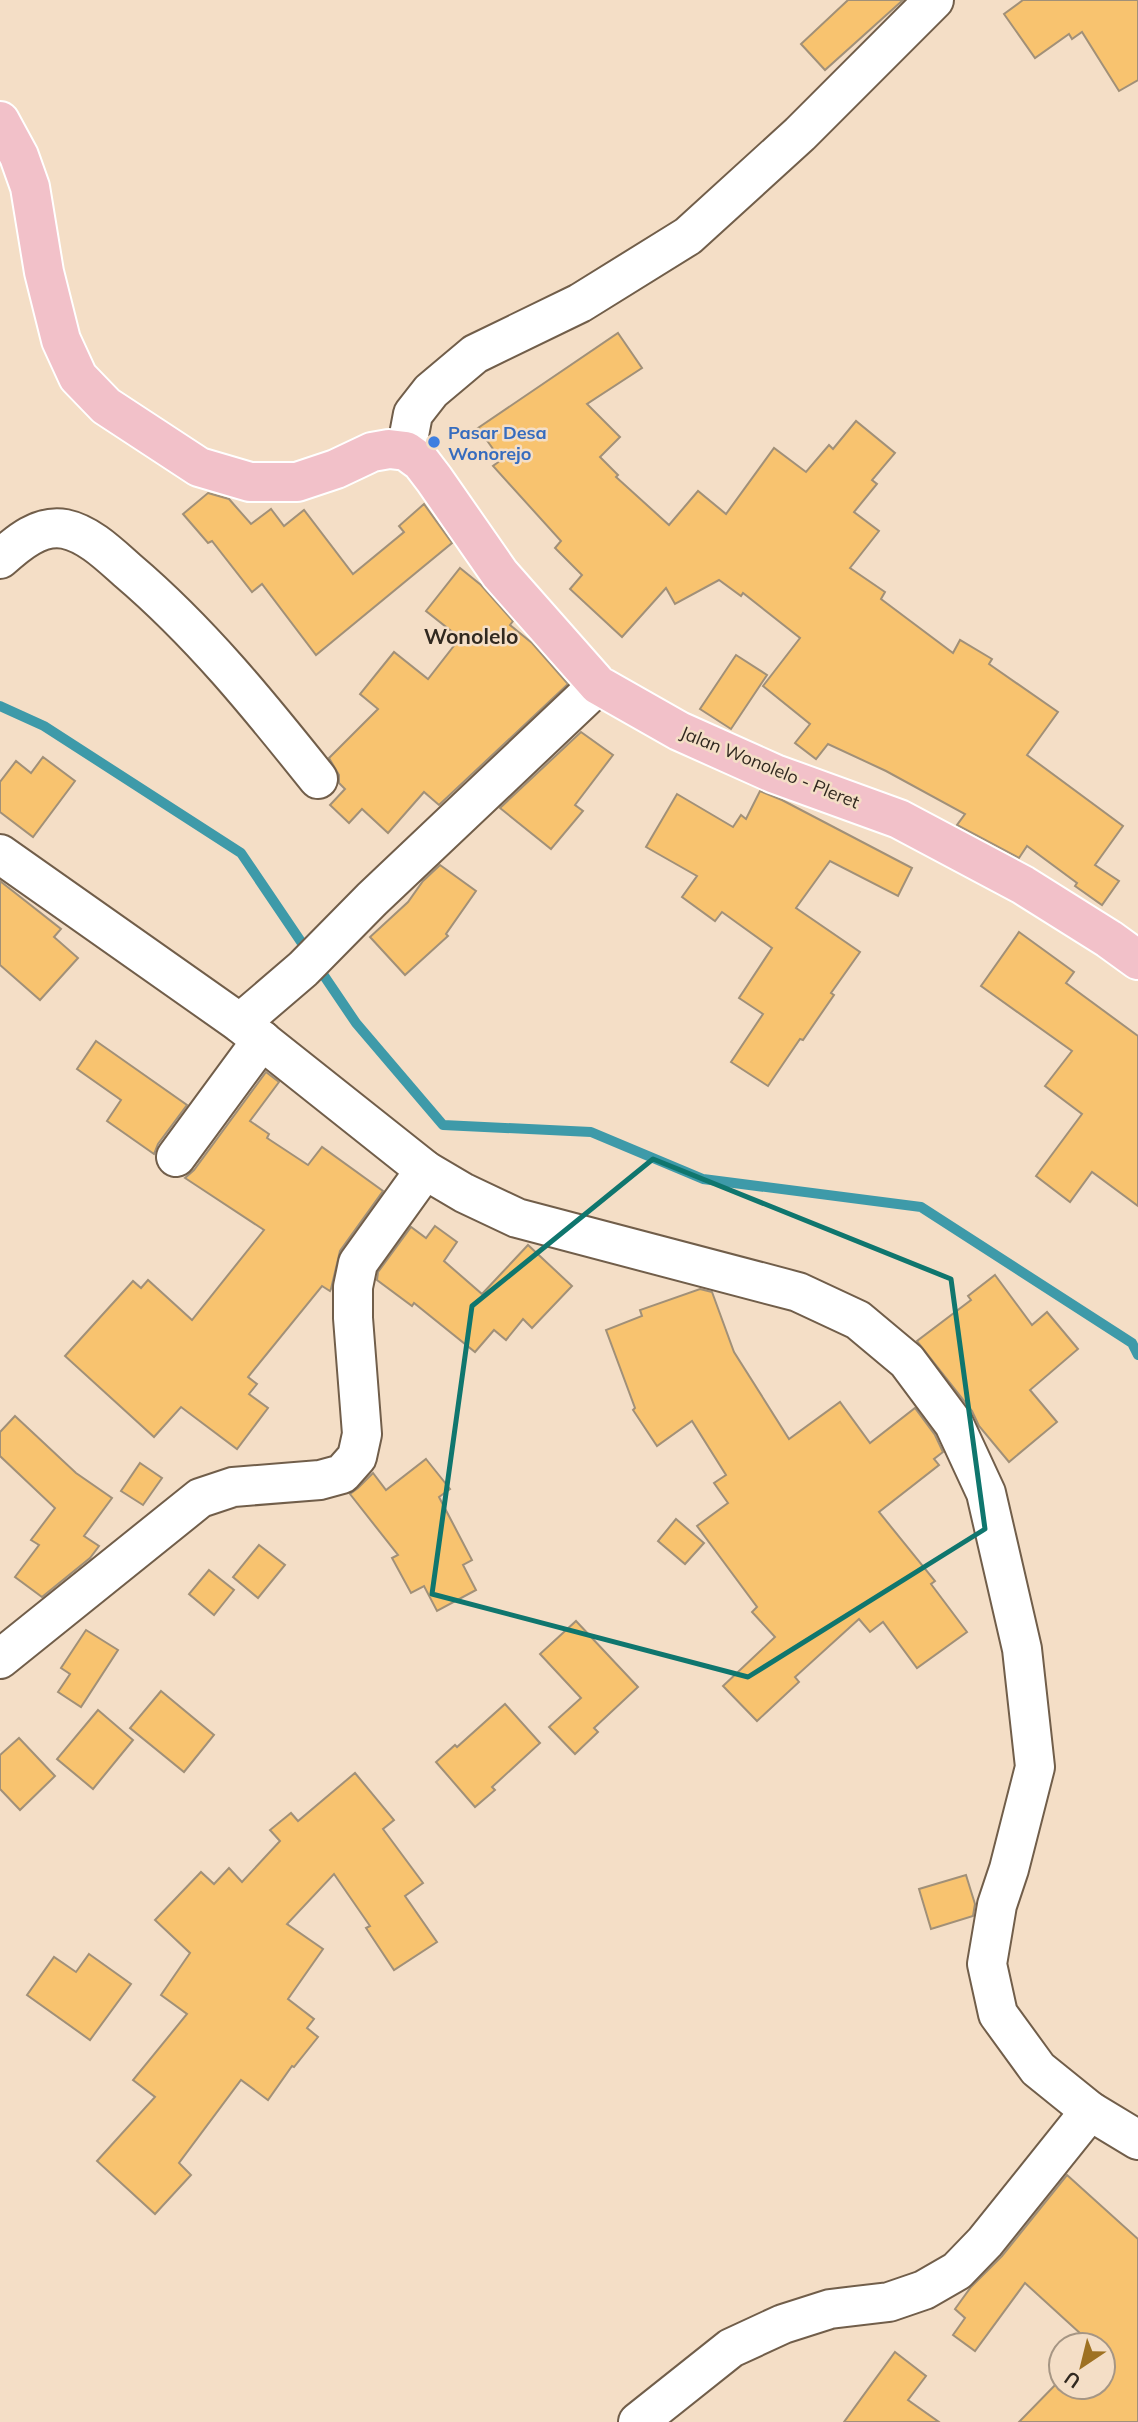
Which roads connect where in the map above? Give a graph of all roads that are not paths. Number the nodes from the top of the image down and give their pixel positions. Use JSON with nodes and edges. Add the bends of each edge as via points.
{"nodes":[{"id":1,"x":934,"y":0,"type":"edge"},
{"id":2,"x":0,"y":121,"type":"edge"},
{"id":3,"x":406,"y":452,"type":"junction"},
{"id":4,"x":0,"y":559,"type":"edge"},
{"id":5,"x":598,"y":685,"type":"junction"},
{"id":6,"x":318,"y":779,"type":"dead end"},
{"id":7,"x":0,"y":854,"type":"edge"},
{"id":8,"x":1138,"y":960,"type":"edge"},
{"id":9,"x":251,"y":1031,"type":"junction"},
{"id":10,"x":176,"y":1157,"type":"dead end"},
{"id":11,"x":425,"y":1170,"type":"junction"},
{"id":12,"x":0,"y":1659,"type":"edge"},
{"id":13,"x":1090,"y":2111,"type":"junction"},
{"id":14,"x":1138,"y":2140,"type":"edge"},
{"id":15,"x":638,"y":2422,"type":"edge"}],
"edges":[{"from":1,"to":3,"type":"street","via":[[800,134],[688,236],[580,303],[475,354],[431,391],[413,414]]},
{"from":2,"to":3,"type":"main road","via":[[30,187],[61,340],[78,377],[106,406],[199,467],[250,482],[297,482],[372,452]]},
{"from":3,"to":5,"type":"main road","name":"Jalan Wonolelo - Pleret","via":[[421,462],[500,574]]},
{"from":4,"to":6,"type":"street","via":[[44,529],[66,529],[99,545],[179,617],[249,692]]},
{"from":5,"to":8,"type":"main road","name":"Jalan Wonolelo - Pleret","via":[[679,731],[899,819],[1023,885]]},
{"from":5,"to":9,"type":"street","via":[[373,899],[303,969]]},
{"from":7,"to":9,"type":"street"},
{"from":9,"to":10,"type":"street"},
{"from":9,"to":11,"type":"street"},
{"from":11,"to":12,"type":"street","via":[[358,1263],[353,1318],[362,1434],[357,1457],[342,1474],[320,1480],[233,1487],[200,1498]]},
{"from":11,"to":13,"type":"street","via":[[517,1218],[798,1292],[858,1320],[907,1361],[954,1424],[986,1493],[1022,1649],[1035,1767],[997,1905],[987,1964],[998,2014],[1038,2069]]},
{"from":13,"to":14,"type":"street"},
{"from":13,"to":15,"type":"street","via":[[957,2271],[924,2290],[889,2302],[830,2309],[731,2348]]}]}
